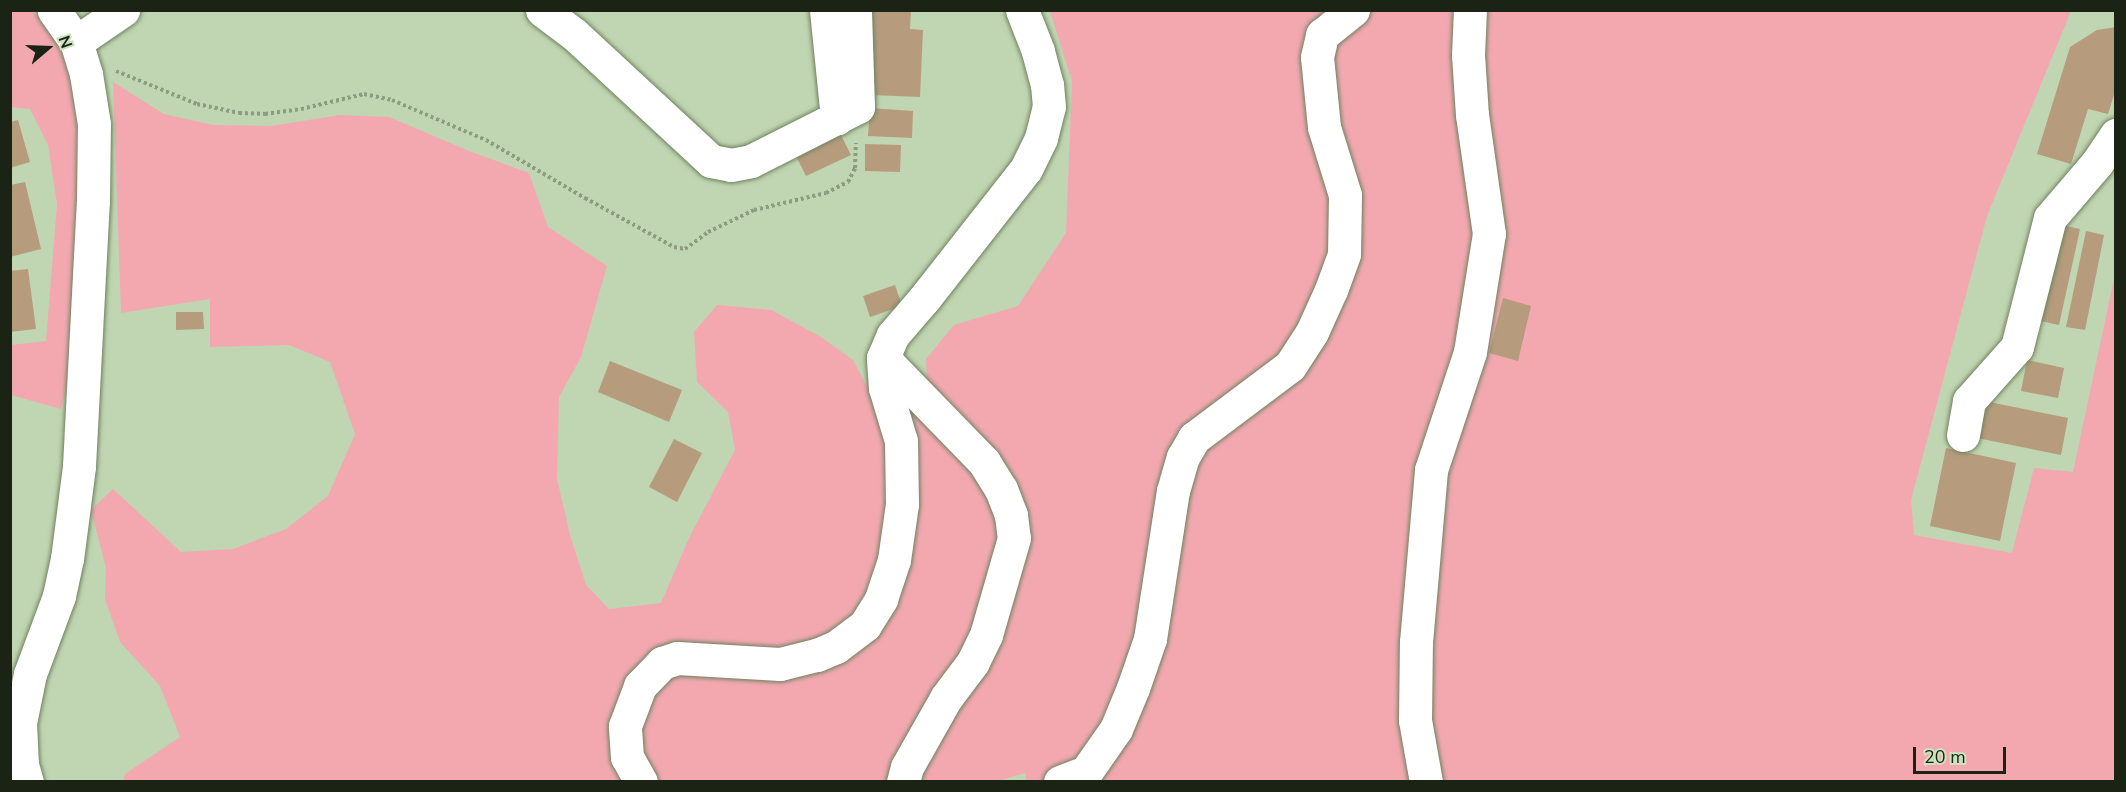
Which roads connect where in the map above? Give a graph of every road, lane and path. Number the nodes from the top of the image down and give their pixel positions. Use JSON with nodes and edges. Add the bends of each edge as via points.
{"nodes":[{"id":1,"x":54,"y":10,"type":"edge"},
{"id":2,"x":123,"y":10,"type":"edge"},
{"id":3,"x":542,"y":10,"type":"edge"},
{"id":4,"x":826,"y":10,"type":"edge"},
{"id":5,"x":855,"y":10,"type":"edge"},
{"id":6,"x":1022,"y":10,"type":"edge"},
{"id":7,"x":1353,"y":10,"type":"edge"},
{"id":8,"x":1468,"y":12,"type":"edge"},
{"id":9,"x":76,"y":42,"type":"junction"},
{"id":10,"x":86,"y":75,"type":"junction"},
{"id":11,"x":848,"y":113,"type":"junction"},
{"id":12,"x":2115,"y":135,"type":"edge"},
{"id":13,"x":883,"y":358,"type":"junction"},
{"id":14,"x":1963,"y":435,"type":"dead end"},
{"id":15,"x":27,"y":782,"type":"edge"},
{"id":16,"x":641,"y":782,"type":"edge"},
{"id":17,"x":903,"y":782,"type":"edge"},
{"id":18,"x":1060,"y":782,"type":"edge"},
{"id":19,"x":1426,"y":782,"type":"edge"}],
"edges":[{"from":1,"to":9,"type":"street"},
{"from":2,"to":9,"type":"street"},
{"from":3,"to":11,"type":"street","via":[[574,34],[711,161],[731,165],[751,161]]},
{"from":4,"to":11,"type":"street"},
{"from":5,"to":11,"type":"street"},
{"from":6,"to":13,"type":"street","via":[[1047,85],[1049,107],[1041,138],[1026,169],[893,334]]},
{"from":7,"to":18,"type":"street","via":[[1322,35],[1317,57],[1324,127],[1345,195],[1344,254],[1331,290],[1312,332],[1290,366],[1194,438],[1173,491],[1150,639],[1133,688],[1116,729],[1086,772]]},
{"from":8,"to":19,"type":"street","via":[[1472,115],[1489,234],[1470,352],[1431,470],[1416,642],[1415,720]]},
{"from":9,"to":10,"type":"street"},
{"from":10,"to":11,"type":"path","via":[[120,70],[197,104],[239,113],[301,109],[364,94],[392,100],[486,140],[594,204],[674,247],[685,249],[708,232],[754,210],[826,193],[848,182],[855,168]]},
{"from":10,"to":15,"type":"street","via":[[94,124],[93,202],[79,466],[68,559],[59,596],[30,674],[20,723]]},
{"from":12,"to":14,"type":"street","via":[[2097,163],[2050,218],[2017,347],[1970,401]]},
{"from":13,"to":16,"type":"street","via":[[885,388],[901,441],[902,504],[894,560],[865,626],[837,647],[780,664],[677,658],[662,663],[639,686],[625,726],[627,757]]},
{"from":13,"to":17,"type":"street","via":[[984,462],[1001,489],[1014,538],[986,634],[973,662],[946,698]]}]}
